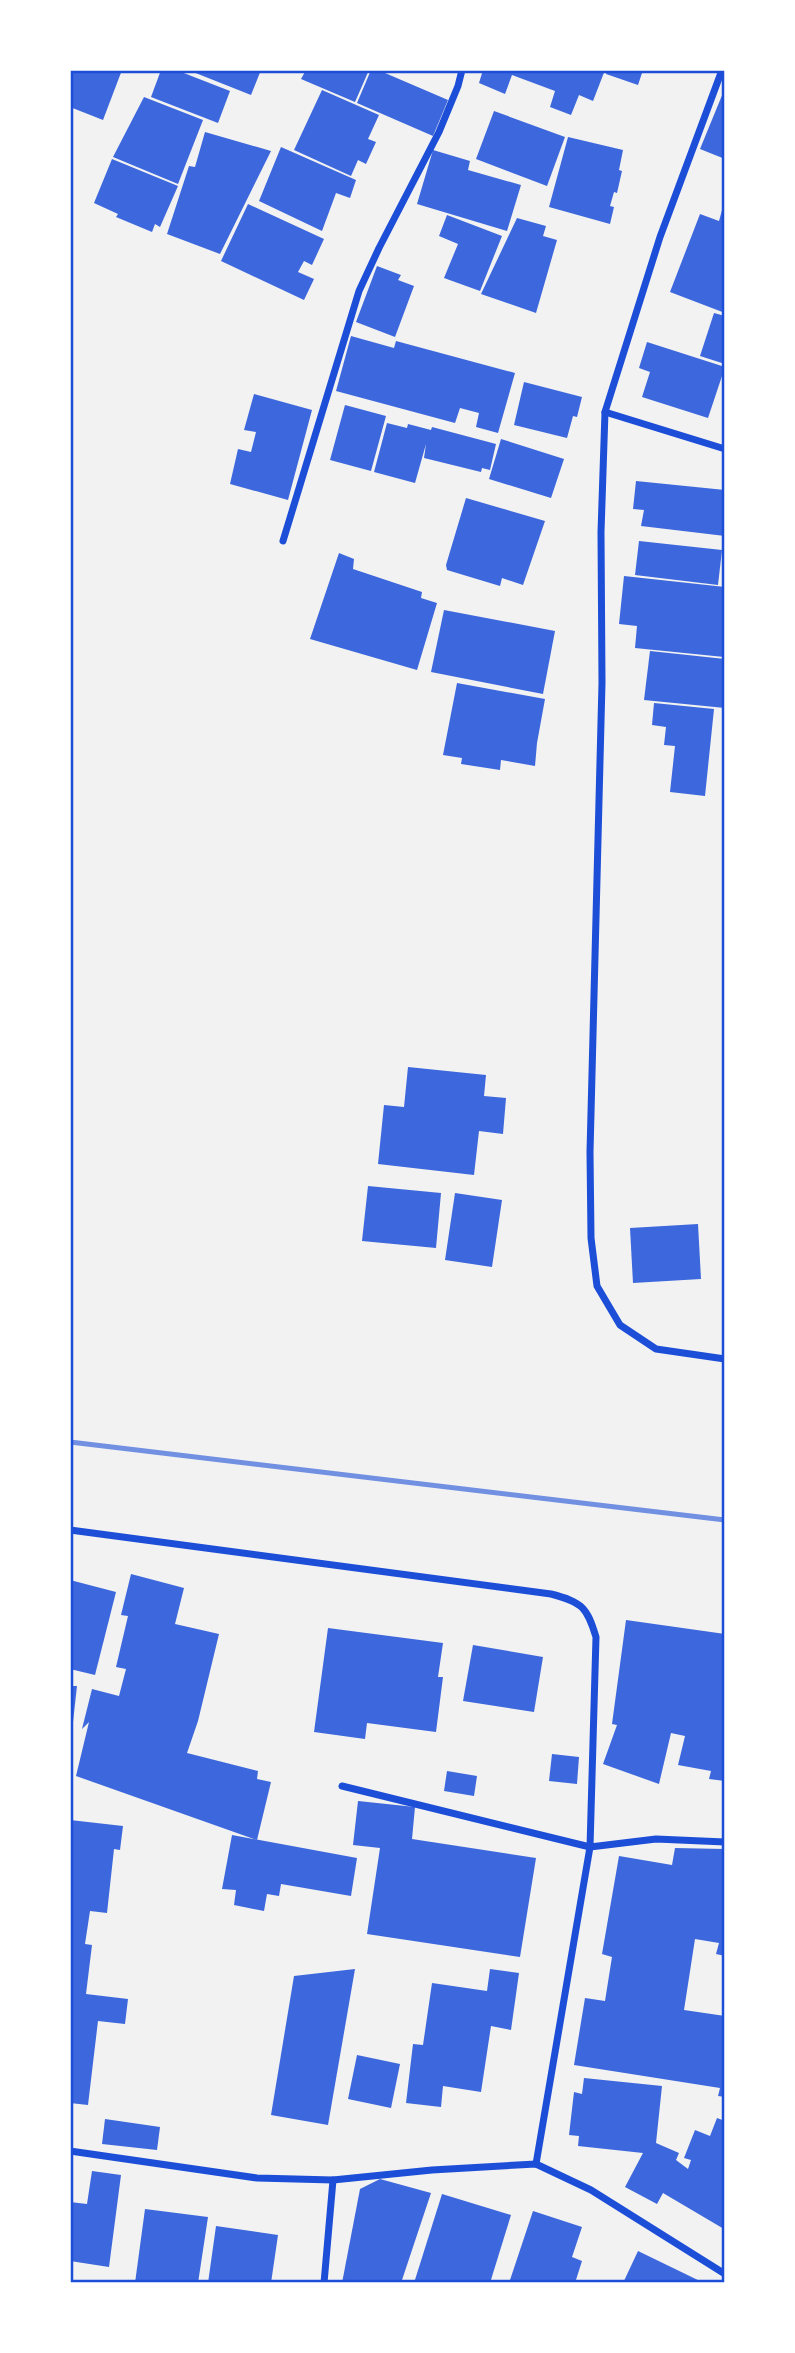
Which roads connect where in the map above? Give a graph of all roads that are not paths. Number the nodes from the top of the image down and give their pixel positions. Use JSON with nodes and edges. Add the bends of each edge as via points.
{"nodes":[{"id":1,"x":462,"y":70,"type":"edge"},
{"id":2,"x":722,"y":70,"type":"edge"},
{"id":3,"x":605,"y":412,"type":"junction"},
{"id":4,"x":725,"y":449,"type":"edge"},
{"id":5,"x":283,"y":541,"type":"dead end"},
{"id":6,"x":725,"y":1359,"type":"edge"},
{"id":7,"x":70,"y":1530,"type":"edge"},
{"id":8,"x":342,"y":1786,"type":"dead end"},
{"id":9,"x":725,"y":1842,"type":"edge"},
{"id":10,"x":590,"y":1847,"type":"junction"},
{"id":11,"x":70,"y":2151,"type":"edge"},
{"id":12,"x":536,"y":2164,"type":"junction"},
{"id":13,"x":333,"y":2180,"type":"junction"},
{"id":14,"x":725,"y":2274,"type":"edge"},
{"id":15,"x":324,"y":2283,"type":"edge"}],
"edges":[{"from":1,"to":5,"type":"street","via":[[439,132],[359,291]]},
{"from":2,"to":3,"type":"street","via":[[660,237]]},
{"from":3,"to":4,"type":"street"},
{"from":3,"to":6,"type":"street","via":[[592,1058],[591,1238],[597,1286],[620,1325],[656,1349]]},
{"from":7,"to":10,"type":"street","via":[[573,1600],[589,1614],[596,1637]]},
{"from":8,"to":10,"type":"street"},
{"from":9,"to":10,"type":"street","via":[[656,1839]]},
{"from":10,"to":12,"type":"street"},
{"from":11,"to":13,"type":"street","via":[[257,2178]]},
{"from":12,"to":13,"type":"street"},
{"from":12,"to":14,"type":"street","via":[[591,2190]]},
{"from":13,"to":15,"type":"street"}]}
